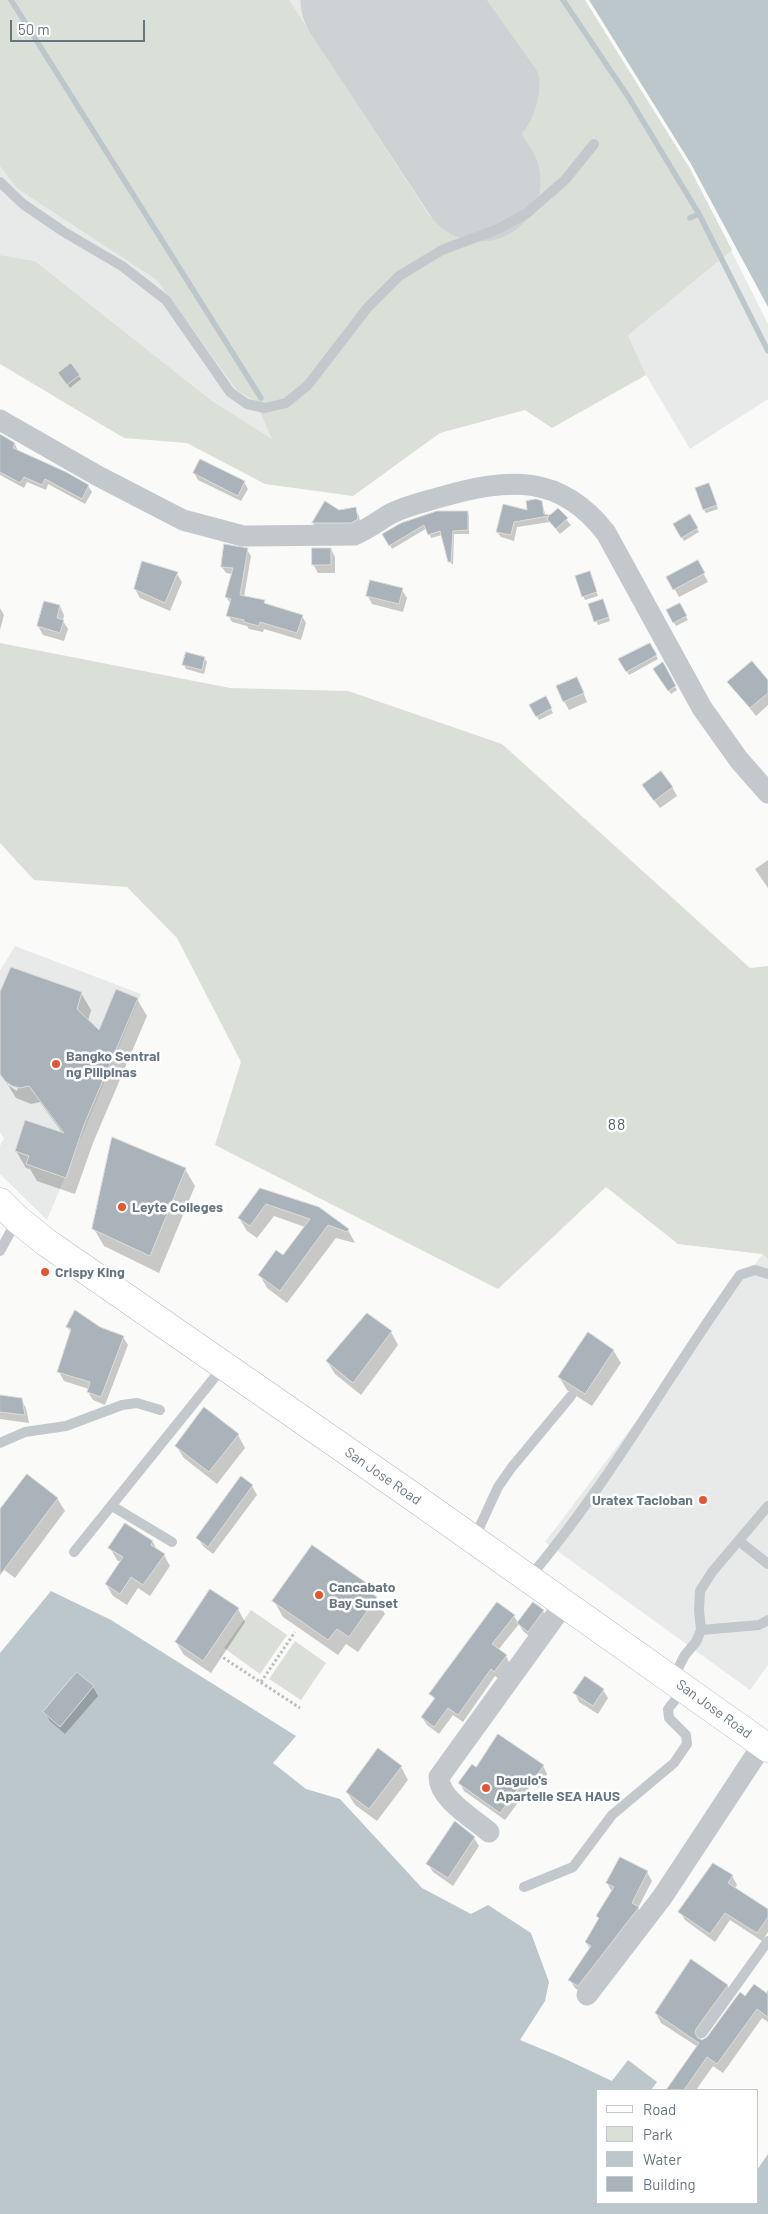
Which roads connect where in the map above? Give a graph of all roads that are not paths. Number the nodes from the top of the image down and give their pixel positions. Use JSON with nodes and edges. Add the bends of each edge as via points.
{"nodes":[{"id":1,"x":594,"y":144,"type":"dead end"},
{"id":2,"x":0,"y":182,"type":"edge"},
{"id":3,"x":0,"y":420,"type":"edge"},
{"id":4,"x":768,"y":793,"type":"edge"},
{"id":5,"x":8,"y":1211,"type":"edge"},
{"id":6,"x":0,"y":1251,"type":"edge"},
{"id":7,"x":768,"y":1274,"type":"edge"},
{"id":8,"x":223,"y":1366,"type":"junction"},
{"id":9,"x":571,"y":1396,"type":"dead end"},
{"id":10,"x":160,"y":1410,"type":"dead end"},
{"id":11,"x":0,"y":1443,"type":"edge"},
{"id":12,"x":112,"y":1506,"type":"junction"},
{"id":13,"x":768,"y":1506,"type":"edge"},
{"id":14,"x":473,"y":1540,"type":"junction"},
{"id":15,"x":739,"y":1541,"type":"junction"},
{"id":16,"x":172,"y":1542,"type":"dead end"},
{"id":17,"x":74,"y":1552,"type":"dead end"},
{"id":18,"x":768,"y":1564,"type":"edge"},
{"id":19,"x":529,"y":1579,"type":"junction"},
{"id":20,"x":564,"y":1604,"type":"junction"},
{"id":21,"x":768,"y":1620,"type":"edge"},
{"id":22,"x":701,"y":1630,"type":"junction"},
{"id":23,"x":679,"y":1683,"type":"junction"},
{"id":24,"x":765,"y":1746,"type":"edge"},
{"id":25,"x":489,"y":1832,"type":"dead end"},
{"id":26,"x":524,"y":1887,"type":"dead end"},
{"id":27,"x":768,"y":1941,"type":"edge"},
{"id":28,"x":587,"y":1995,"type":"dead end"},
{"id":29,"x":702,"y":2033,"type":"dead end"}],
"edges":[{"from":1,"to":2,"type":"lane","via":[[565,180],[527,213],[498,229],[442,250],[399,276],[368,307],[308,385],[286,404],[265,408],[247,404],[230,392],[166,300],[122,266],[23,204]]},
{"from":3,"to":4,"type":"street","via":[[183,520],[243,536],[354,535],[390,514],[416,504],[469,489],[518,483],[544,487],[568,497],[592,514],[606,533],[702,708],[739,760]]},
{"from":5,"to":6,"type":"lane"},
{"from":5,"to":8,"type":"main road","name":"San Jose Road","via":[[47,1243]]},
{"from":7,"to":19,"type":"lane","via":[[755,1270],[740,1275],[640,1427]]},
{"from":8,"to":12,"type":"lane"},
{"from":8,"to":14,"type":"main road","name":"San Jose Road"},
{"from":9,"to":14,"type":"lane","via":[[507,1473]]},
{"from":10,"to":11,"type":"lane","via":[[137,1403],[122,1405],[66,1426],[25,1432]]},
{"from":12,"to":16,"type":"lane"},
{"from":12,"to":17,"type":"lane"},
{"from":13,"to":15,"type":"lane"},
{"from":14,"to":19,"type":"main road","name":"San Jose Road"},
{"from":15,"to":18,"type":"lane"},
{"from":15,"to":22,"type":"lane","via":[[700,1591]]},
{"from":19,"to":20,"type":"main road","name":"San Jose Road"},
{"from":20,"to":23,"type":"main road","name":"San Jose Road"},
{"from":20,"to":25,"type":"street","via":[[439,1777],[439,1786],[444,1794]]},
{"from":21,"to":22,"type":"lane","via":[[759,1625]]},
{"from":22,"to":23,"type":"lane","via":[[685,1655]]},
{"from":23,"to":24,"type":"main road","name":"San Jose Road"},
{"from":23,"to":26,"type":"lane","via":[[668,1710],[669,1718],[686,1736],[687,1744],[674,1762],[612,1815],[573,1867]]},
{"from":24,"to":28,"type":"street","via":[[663,1896]]},
{"from":27,"to":29,"type":"lane"}]}
